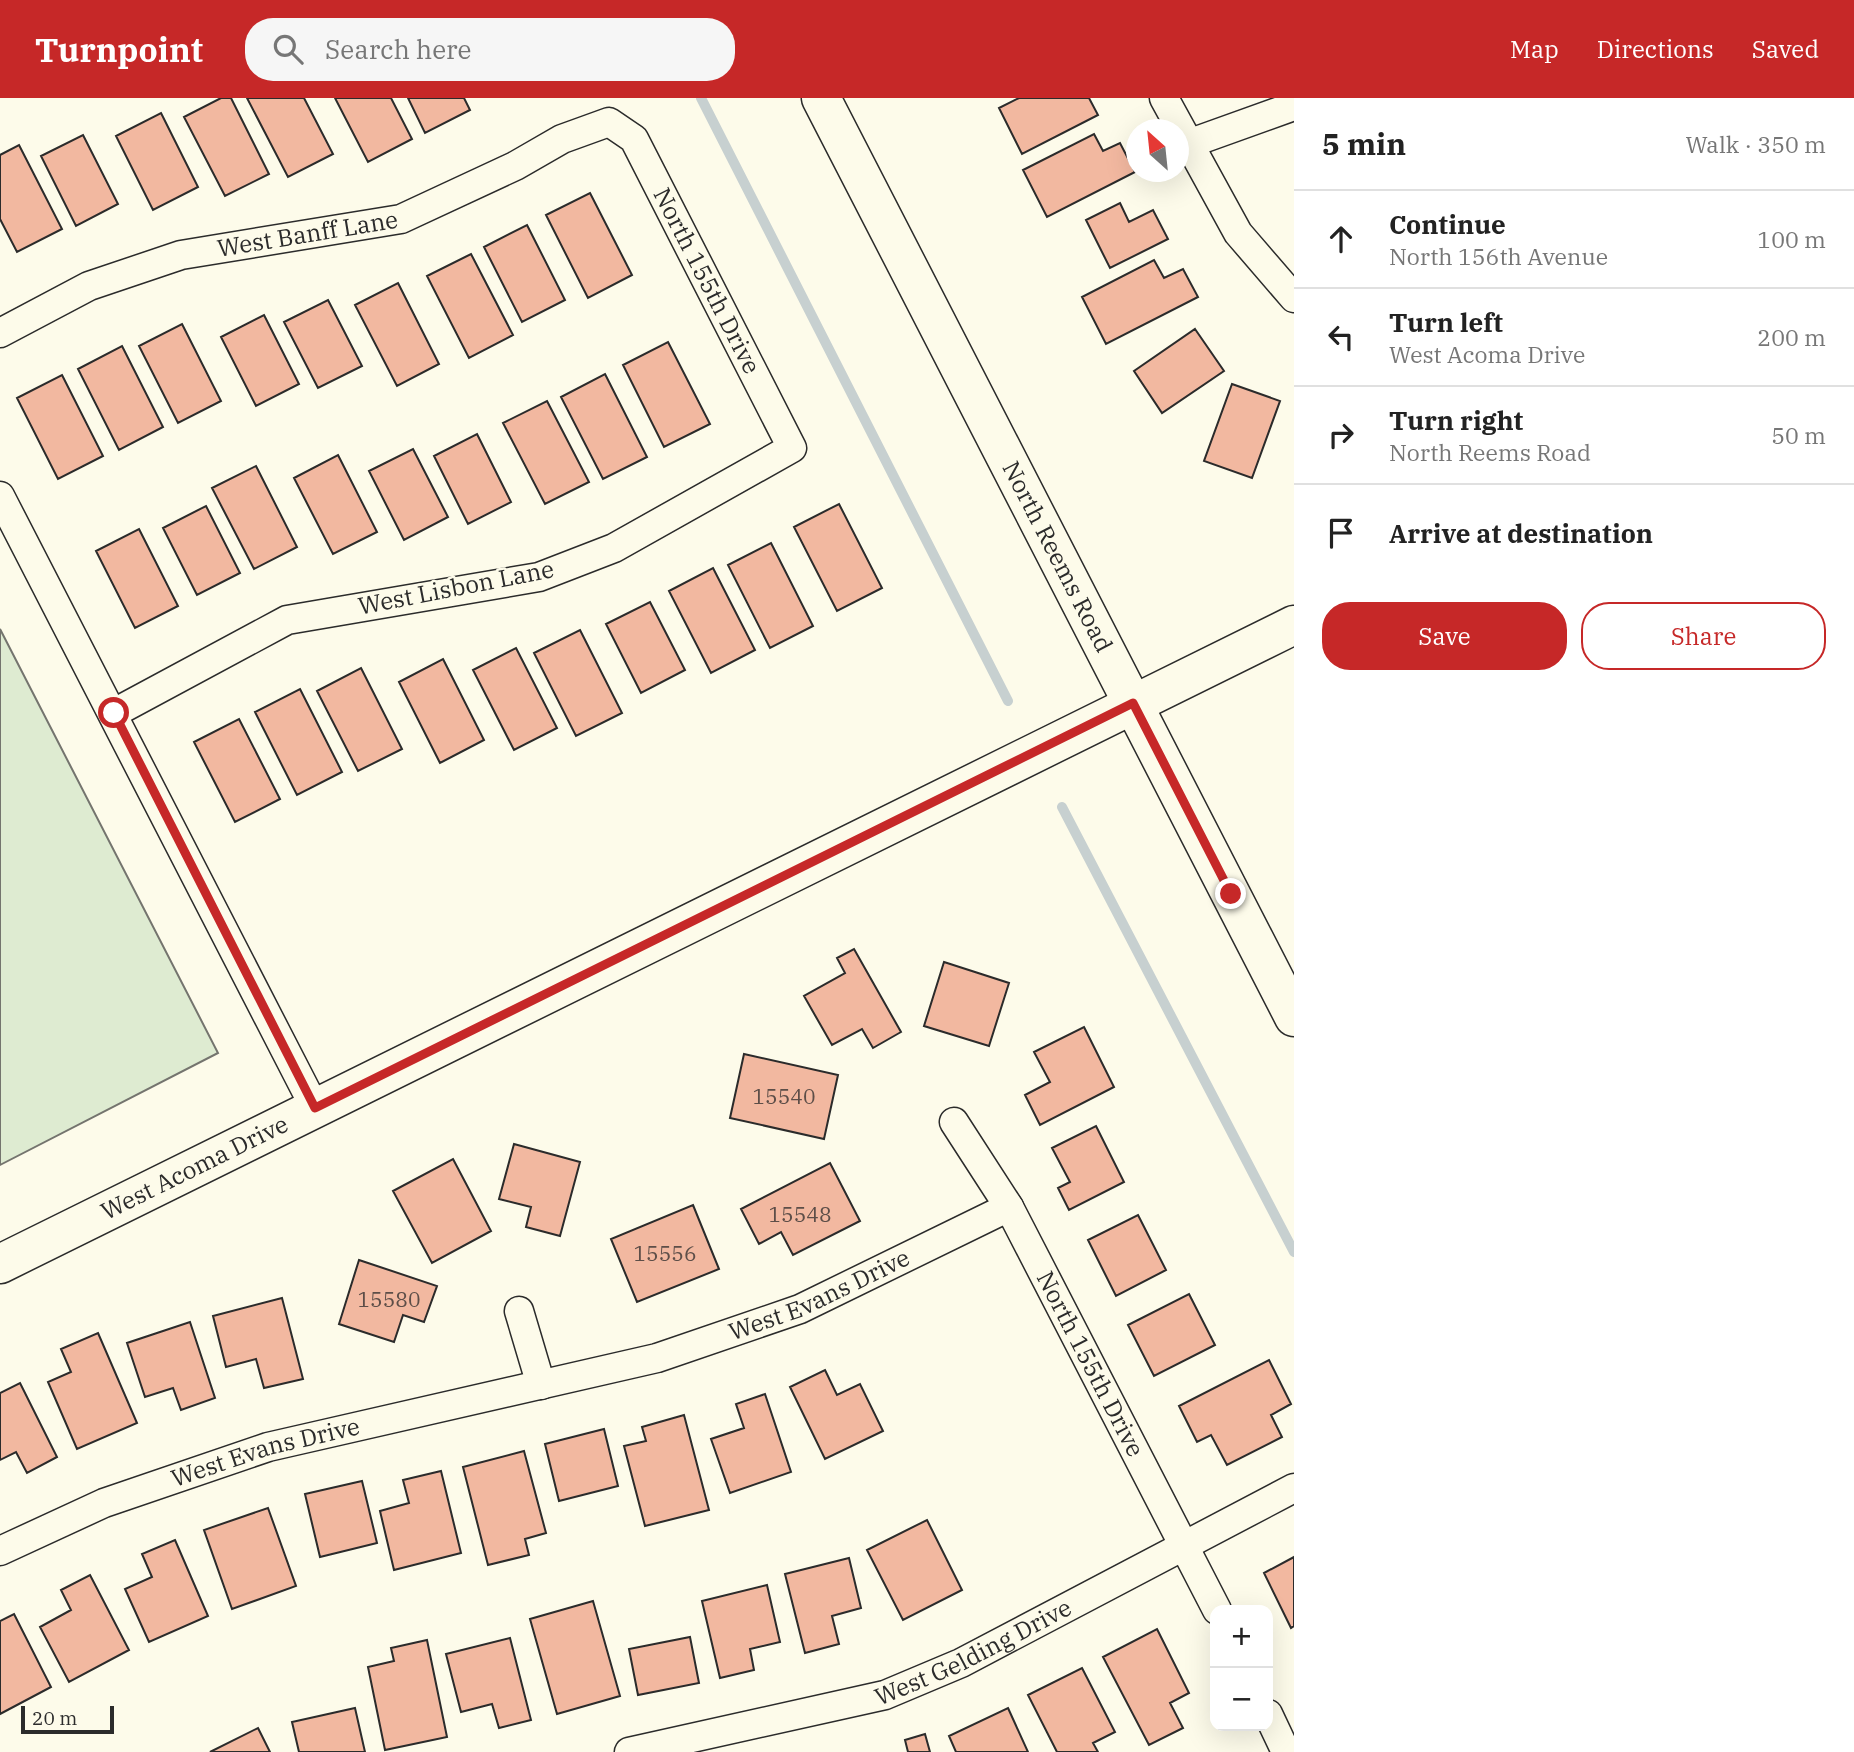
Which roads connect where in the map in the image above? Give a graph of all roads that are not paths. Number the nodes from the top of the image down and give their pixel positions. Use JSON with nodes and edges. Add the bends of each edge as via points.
{"nodes":[{"id":1,"x":821,"y":98,"type":"edge"},
{"id":2,"x":1164,"y":98,"type":"edge"},
{"id":3,"x":1294,"y":106,"type":"edge"},
{"id":4,"x":1175,"y":119,"type":"edge"},
{"id":5,"x":609,"y":122,"type":"joint"},
{"id":6,"x":1189,"y":145,"type":"edge"},
{"id":7,"x":1189,"y":147,"type":"edge"},
{"id":8,"x":1294,"y":298,"type":"edge"},
{"id":9,"x":0,"y":333,"type":"edge"},
{"id":10,"x":792,"y":448,"type":"joint"},
{"id":11,"x":0,"y":496,"type":"edge"},
{"id":12,"x":1294,"y":625,"type":"edge"},
{"id":13,"x":1133,"y":703,"type":"junction"},
{"id":14,"x":114,"y":713,"type":"junction"},
{"id":15,"x":1294,"y":1017,"type":"edge"},
{"id":16,"x":315,"y":1108,"type":"junction"},
{"id":17,"x":954,"y":1122,"type":"dead end"},
{"id":18,"x":1009,"y":1207,"type":"junction"},
{"id":19,"x":0,"y":1264,"type":"edge"},
{"id":20,"x":519,"y":1311,"type":"dead end"},
{"id":21,"x":541,"y":1385,"type":"junction"},
{"id":22,"x":1294,"y":1488,"type":"edge"},
{"id":23,"x":1185,"y":1544,"type":"junction"},
{"id":24,"x":0,"y":1551,"type":"edge"},
{"id":25,"x":1215,"y":1605,"type":"edge"},
{"id":26,"x":1273,"y":1725,"type":"edge"},
{"id":27,"x":629,"y":1752,"type":"edge"},
{"id":28,"x":1286,"y":1752,"type":"edge"}],
"edges":[{"from":1,"to":13,"type":"street","name":"North Reems Road"},
{"from":2,"to":4,"type":"street"},
{"from":3,"to":6,"type":"street"},
{"from":5,"to":9,"type":"street","name":"West Banff Lane","via":[[562,139],[401,219],[181,255],[89,286]]},
{"from":5,"to":10,"type":"street","name":"North 155th Drive","via":[[635,139]]},
{"from":7,"to":8,"type":"street","via":[[1238,233]]},
{"from":10,"to":14,"type":"street","name":"West Lisbon Lane","via":[[677,515],[564,568],[539,577],[287,620]]},
{"from":11,"to":14,"type":"street"},
{"from":12,"to":13,"type":"street","name":"West Acoma Drive"},
{"from":13,"to":15,"type":"street","name":"North Reems Road"},
{"from":13,"to":16,"type":"street","name":"West Acoma Drive"},
{"from":14,"to":16,"type":"street"},
{"from":16,"to":19,"type":"street","name":"West Acoma Drive"},
{"from":17,"to":18,"type":"street","name":"North 155th Drive"},
{"from":18,"to":21,"type":"street","name":"West Evans Drive","via":[[800,1309],[657,1358]]},
{"from":18,"to":23,"type":"street","name":"North 155th Drive"},
{"from":20,"to":21,"type":"street"},
{"from":21,"to":24,"type":"street","name":"West Evans Drive","via":[[268,1447],[104,1503]]},
{"from":22,"to":23,"type":"street","name":"West Gelding Drive"},
{"from":23,"to":25,"type":"street","name":"North 155th Drive"},
{"from":23,"to":27,"type":"street","name":"West Gelding Drive","via":[[961,1663],[885,1695]]},
{"from":26,"to":28,"type":"street"}]}
